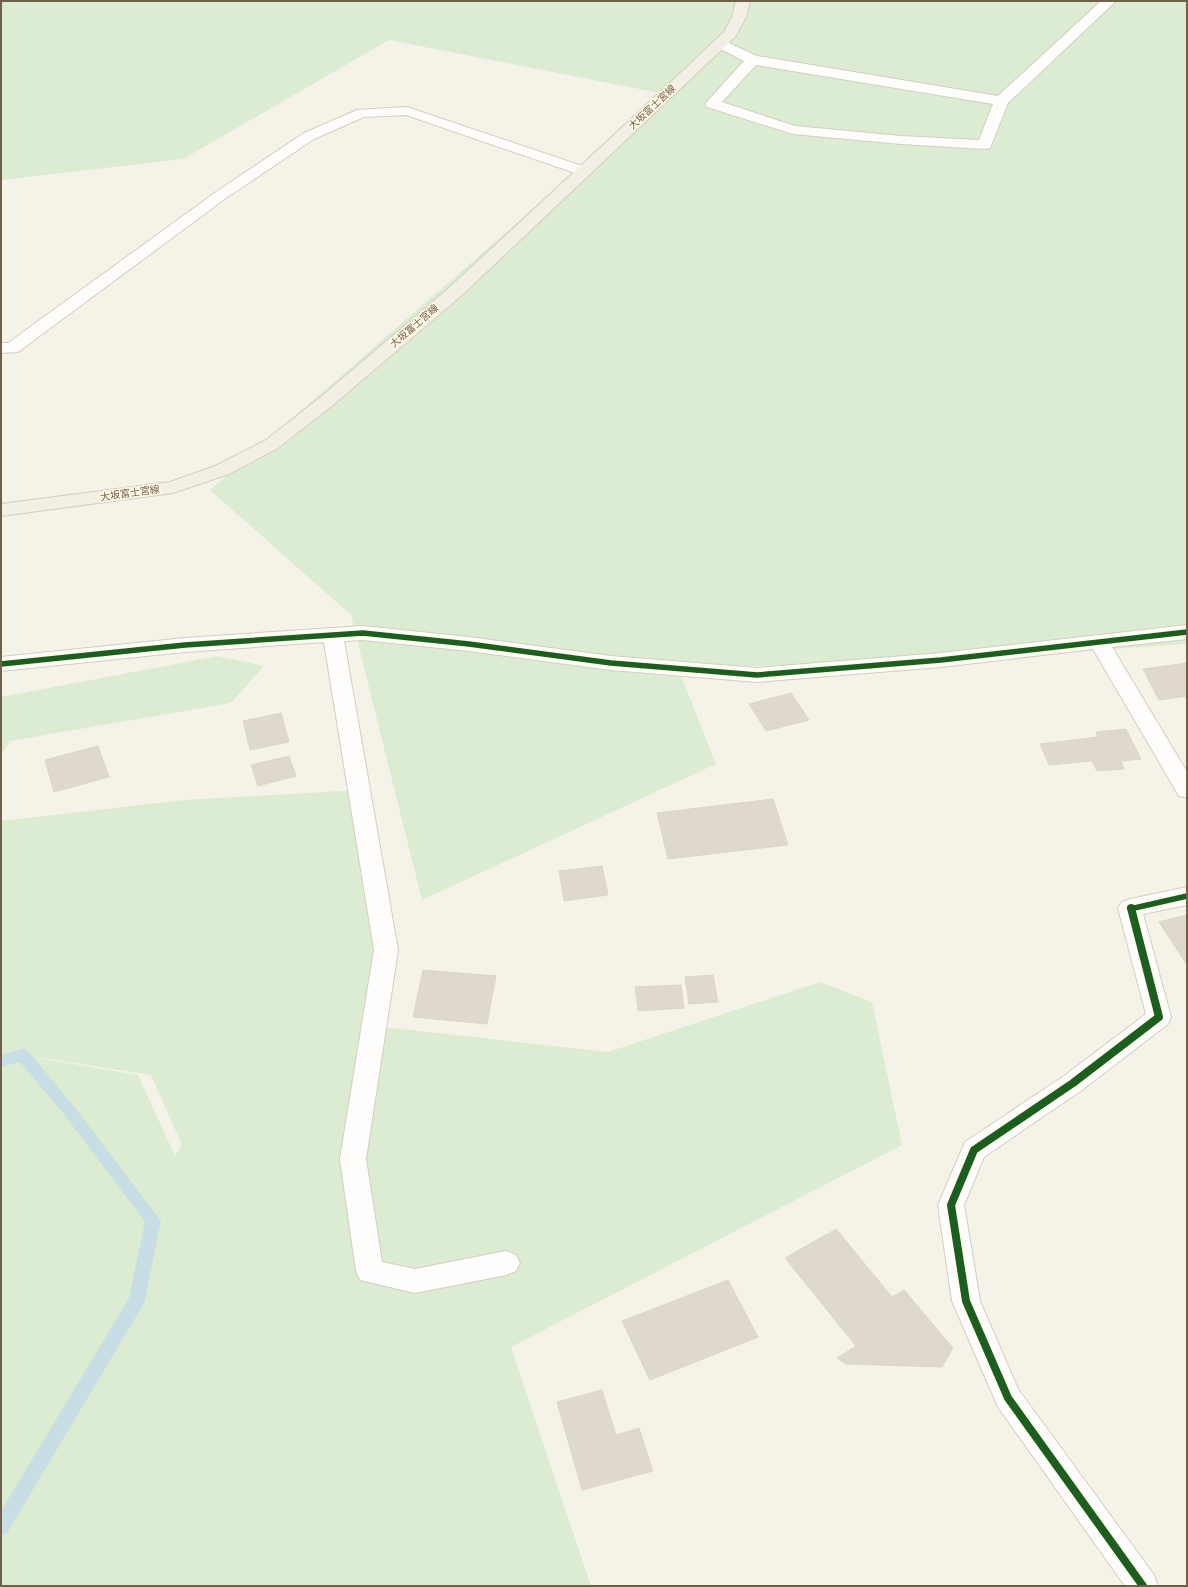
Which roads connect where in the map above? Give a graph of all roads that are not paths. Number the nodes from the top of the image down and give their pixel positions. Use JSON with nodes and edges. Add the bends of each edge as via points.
{"nodes":[{"id":1,"x":743,"y":1,"type":"edge"},
{"id":2,"x":1109,"y":1,"type":"edge"},
{"id":3,"x":720,"y":43,"type":"junction"},
{"id":4,"x":753,"y":60,"type":"junction"},
{"id":5,"x":1002,"y":101,"type":"junction"},
{"id":6,"x":583,"y":171,"type":"junction"},
{"id":7,"x":1,"y":348,"type":"edge"},
{"id":8,"x":1,"y":510,"type":"edge"},
{"id":9,"x":1187,"y":632,"type":"edge"},
{"id":10,"x":333,"y":635,"type":"junction"},
{"id":11,"x":1099,"y":642,"type":"junction"},
{"id":12,"x":1,"y":664,"type":"edge"},
{"id":13,"x":1187,"y":790,"type":"edge"},
{"id":14,"x":1187,"y":896,"type":"edge"},
{"id":15,"x":506,"y":1263,"type":"dead end"},
{"id":16,"x":1142,"y":1586,"type":"edge"}],
"edges":[{"from":1,"to":3,"type":"main road","name":"大坂富士宮線","via":[[739,17],[730,34]]},
{"from":2,"to":5,"type":"street"},
{"from":3,"to":4,"type":"street"},
{"from":3,"to":6,"type":"main road","name":"大坂富士宮線"},
{"from":4,"to":5,"type":"street"},
{"from":4,"to":5,"type":"street","via":[[712,104],[793,130],[901,140],[985,144]]},
{"from":6,"to":7,"type":"street","via":[[407,111],[362,113],[309,136],[221,195],[12,348]]},
{"from":6,"to":8,"type":"main road","name":"大坂富士宮線","via":[[455,292],[272,444],[222,470],[173,487]]},
{"from":9,"to":11,"type":"street"},
{"from":10,"to":11,"type":"street","via":[[363,633],[611,663],[757,675],[940,660]]},
{"from":10,"to":12,"type":"street","via":[[185,645]]},
{"from":10,"to":15,"type":"street","via":[[386,950],[353,1159],[370,1271],[415,1281]]},
{"from":11,"to":13,"type":"street"},
{"from":14,"to":16,"type":"street","via":[[1130,908],[1158,1017],[1072,1083],[974,1150],[951,1205],[966,1301],[1008,1398]]}]}
